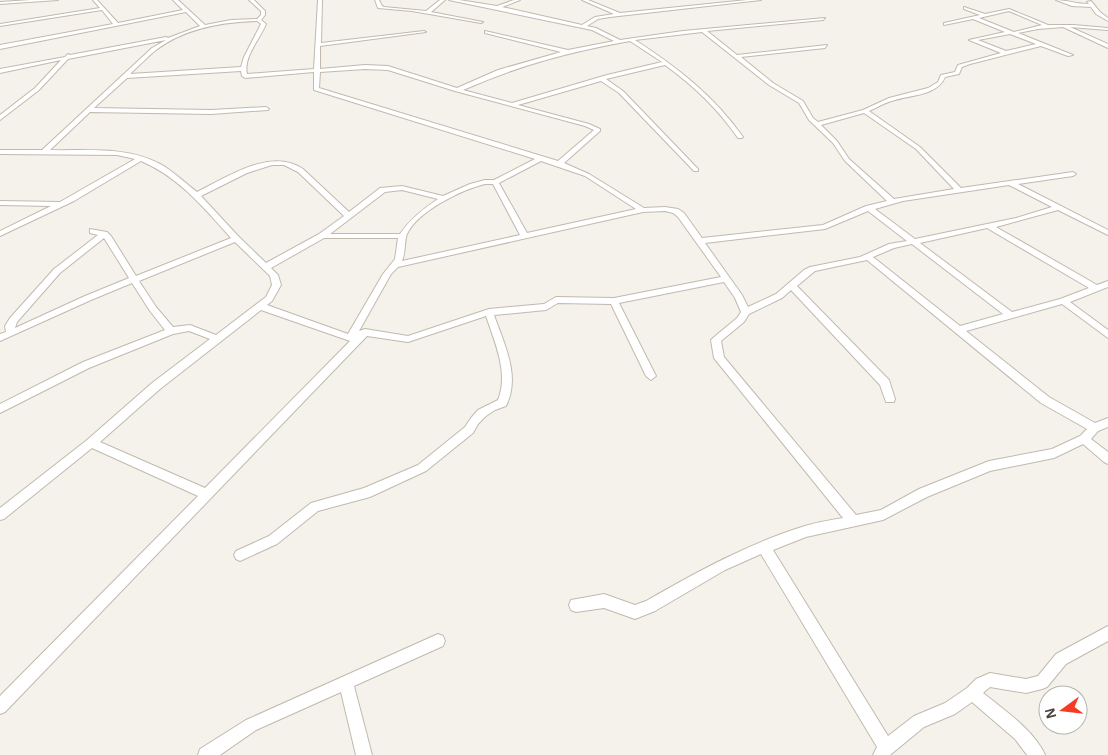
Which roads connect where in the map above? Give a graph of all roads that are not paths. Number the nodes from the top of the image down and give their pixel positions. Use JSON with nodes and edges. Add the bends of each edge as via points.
{"nodes":[{"id":1,"x":56,"y":0,"type":"edge"},
{"id":2,"x":95,"y":0,"type":"edge"},
{"id":3,"x":175,"y":0,"type":"edge"},
{"id":4,"x":251,"y":0,"type":"edge"},
{"id":5,"x":320,"y":0,"type":"edge"},
{"id":6,"x":377,"y":0,"type":"edge"},
{"id":7,"x":444,"y":0,"type":"edge"},
{"id":8,"x":451,"y":0,"type":"edge"},
{"id":9,"x":518,"y":0,"type":"edge"},
{"id":10,"x":584,"y":0,"type":"edge"},
{"id":11,"x":759,"y":0,"type":"edge"},
{"id":12,"x":1058,"y":0,"type":"edge"},
{"id":13,"x":1086,"y":0,"type":"edge"},
{"id":14,"x":0,"y":4,"type":"edge"},
{"id":15,"x":1093,"y":6,"type":"junction"},
{"id":16,"x":498,"y":8,"type":"junction"},
{"id":17,"x":966,"y":8,"type":"dead end"},
{"id":18,"x":102,"y":9,"type":"junction"},
{"id":19,"x":186,"y":12,"type":"junction"},
{"id":20,"x":428,"y":12,"type":"junction"},
{"id":21,"x":620,"y":15,"type":"junction"},
{"id":22,"x":984,"y":15,"type":"junction"},
{"id":23,"x":974,"y":18,"type":"junction"},
{"id":24,"x":823,"y":19,"type":"dead end"},
{"id":25,"x":258,"y":20,"type":"junction"},
{"id":26,"x":1108,"y":20,"type":"edge"},
{"id":27,"x":481,"y":22,"type":"dead end"},
{"id":28,"x":946,"y":24,"type":"dead end"},
{"id":29,"x":0,"y":25,"type":"edge"},
{"id":30,"x":117,"y":25,"type":"junction"},
{"id":31,"x":1059,"y":25,"type":"junction"},
{"id":32,"x":583,"y":26,"type":"junction"},
{"id":33,"x":1047,"y":26,"type":"junction"},
{"id":34,"x":204,"y":27,"type":"junction"},
{"id":35,"x":1108,"y":29,"type":"edge"},
{"id":36,"x":704,"y":31,"type":"junction"},
{"id":37,"x":424,"y":32,"type":"dead end"},
{"id":38,"x":487,"y":32,"type":"dead end"},
{"id":39,"x":1013,"y":32,"type":"junction"},
{"id":40,"x":170,"y":38,"type":"junction"},
{"id":41,"x":630,"y":38,"type":"junction"},
{"id":42,"x":620,"y":42,"type":"junction"},
{"id":43,"x":1041,"y":44,"type":"junction"},
{"id":44,"x":318,"y":45,"type":"junction"},
{"id":45,"x":825,"y":46,"type":"dead end"},
{"id":46,"x":1108,"y":46,"type":"edge"},
{"id":47,"x":0,"y":47,"type":"edge"},
{"id":48,"x":569,"y":52,"type":"junction"},
{"id":49,"x":1005,"y":52,"type":"junction"},
{"id":50,"x":68,"y":56,"type":"junction"},
{"id":51,"x":738,"y":56,"type":"junction"},
{"id":52,"x":1064,"y":58,"type":"dead end"},
{"id":53,"x":667,"y":63,"type":"junction"},
{"id":54,"x":243,"y":69,"type":"junction"},
{"id":55,"x":0,"y":71,"type":"edge"},
{"id":56,"x":316,"y":71,"type":"junction"},
{"id":57,"x":126,"y":76,"type":"junction"},
{"id":58,"x":602,"y":79,"type":"junction"},
{"id":59,"x":457,"y":90,"type":"junction"},
{"id":60,"x":511,"y":105,"type":"junction"},
{"id":61,"x":266,"y":109,"type":"dead end"},
{"id":62,"x":90,"y":110,"type":"junction"},
{"id":63,"x":865,"y":111,"type":"junction"},
{"id":64,"x":0,"y":118,"type":"edge"},
{"id":65,"x":816,"y":125,"type":"junction"},
{"id":66,"x":740,"y":137,"type":"dead end"},
{"id":67,"x":0,"y":152,"type":"edge"},
{"id":68,"x":43,"y":152,"type":"junction"},
{"id":69,"x":141,"y":158,"type":"junction"},
{"id":70,"x":541,"y":158,"type":"junction"},
{"id":71,"x":559,"y":164,"type":"junction"},
{"id":72,"x":696,"y":170,"type":"dead end"},
{"id":73,"x":1073,"y":174,"type":"dead end"},
{"id":74,"x":495,"y":182,"type":"junction"},
{"id":75,"x":1010,"y":183,"type":"junction"},
{"id":76,"x":958,"y":189,"type":"junction"},
{"id":77,"x":196,"y":195,"type":"junction"},
{"id":78,"x":445,"y":199,"type":"junction"},
{"id":79,"x":892,"y":201,"type":"junction"},
{"id":80,"x":0,"y":203,"type":"edge"},
{"id":81,"x":62,"y":204,"type":"junction"},
{"id":82,"x":869,"y":208,"type":"junction"},
{"id":83,"x":1058,"y":208,"type":"junction"},
{"id":84,"x":643,"y":210,"type":"junction"},
{"id":85,"x":348,"y":215,"type":"junction"},
{"id":86,"x":987,"y":226,"type":"junction"},
{"id":87,"x":93,"y":231,"type":"dead end"},
{"id":88,"x":1108,"y":233,"type":"edge"},
{"id":89,"x":0,"y":234,"type":"edge"},
{"id":90,"x":104,"y":234,"type":"junction"},
{"id":91,"x":322,"y":236,"type":"junction"},
{"id":92,"x":403,"y":236,"type":"junction"},
{"id":93,"x":524,"y":236,"type":"junction"},
{"id":94,"x":236,"y":239,"type":"junction"},
{"id":95,"x":699,"y":241,"type":"junction"},
{"id":96,"x":915,"y":243,"type":"junction"},
{"id":97,"x":868,"y":256,"type":"junction"},
{"id":98,"x":394,"y":265,"type":"junction"},
{"id":99,"x":266,"y":267,"type":"junction"},
{"id":100,"x":136,"y":279,"type":"junction"},
{"id":101,"x":726,"y":279,"type":"junction"},
{"id":102,"x":1108,"y":284,"type":"edge"},
{"id":103,"x":792,"y":286,"type":"junction"},
{"id":104,"x":1096,"y":288,"type":"junction"},
{"id":105,"x":1063,"y":301,"type":"junction"},
{"id":106,"x":614,"y":302,"type":"junction"},
{"id":107,"x":260,"y":306,"type":"junction"},
{"id":108,"x":489,"y":312,"type":"junction"},
{"id":109,"x":746,"y":312,"type":"junction"},
{"id":110,"x":1010,"y":314,"type":"junction"},
{"id":111,"x":171,"y":330,"type":"junction"},
{"id":112,"x":958,"y":330,"type":"junction"},
{"id":113,"x":10,"y":331,"type":"junction"},
{"id":114,"x":365,"y":332,"type":"junction"},
{"id":115,"x":1108,"y":335,"type":"edge"},
{"id":116,"x":0,"y":338,"type":"edge"},
{"id":117,"x":216,"y":338,"type":"junction"},
{"id":118,"x":350,"y":338,"type":"junction"},
{"id":119,"x":651,"y":376,"type":"dead end"},
{"id":120,"x":890,"y":399,"type":"dead end"},
{"id":121,"x":0,"y":409,"type":"edge"},
{"id":122,"x":1108,"y":422,"type":"edge"},
{"id":123,"x":1094,"y":428,"type":"junction"},
{"id":124,"x":1084,"y":439,"type":"junction"},
{"id":125,"x":91,"y":443,"type":"junction"},
{"id":126,"x":1108,"y":459,"type":"edge"},
{"id":127,"x":208,"y":495,"type":"junction"},
{"id":128,"x":0,"y":515,"type":"edge"},
{"id":129,"x":854,"y":522,"type":"junction"},
{"id":130,"x":764,"y":547,"type":"junction"},
{"id":131,"x":240,"y":556,"type":"dead end"},
{"id":132,"x":576,"y":605,"type":"dead end"},
{"id":133,"x":1108,"y":633,"type":"edge"},
{"id":134,"x":438,"y":641,"type":"dead end"},
{"id":135,"x":346,"y":684,"type":"junction"},
{"id":136,"x":972,"y":693,"type":"junction"},
{"id":137,"x":0,"y":707,"type":"edge"},
{"id":138,"x":883,"y":751,"type":"edge"},
{"id":139,"x":206,"y":755,"type":"edge"},
{"id":140,"x":364,"y":755,"type":"edge"},
{"id":141,"x":1037,"y":755,"type":"edge"}],
"edges":[{"from":1,"to":14,"type":"street"},
{"from":2,"to":18,"type":"street"},
{"from":3,"to":19,"type":"street"},
{"from":4,"to":25,"type":"street","via":[[263,11]]},
{"from":5,"to":44,"type":"street"},
{"from":6,"to":20,"type":"street","via":[[384,8]]},
{"from":7,"to":20,"type":"street"},
{"from":8,"to":16,"type":"street"},
{"from":9,"to":16,"type":"street"},
{"from":10,"to":21,"type":"street"},
{"from":11,"to":21,"type":"street"},
{"from":12,"to":15,"type":"street","via":[[1072,5]]},
{"from":13,"to":15,"type":"street"},
{"from":15,"to":26,"type":"street"},
{"from":16,"to":32,"type":"street"},
{"from":17,"to":22,"type":"street"},
{"from":18,"to":29,"type":"street"},
{"from":18,"to":30,"type":"street"},
{"from":19,"to":30,"type":"street"},
{"from":19,"to":34,"type":"street"},
{"from":20,"to":27,"type":"street"},
{"from":21,"to":32,"type":"street","via":[[597,18]]},
{"from":22,"to":23,"type":"street"},
{"from":22,"to":33,"type":"street","via":[[1013,11]]},
{"from":23,"to":28,"type":"street"},
{"from":23,"to":39,"type":"street"},
{"from":24,"to":36,"type":"street"},
{"from":25,"to":34,"type":"street"},
{"from":25,"to":54,"type":"street","via":[[263,27],[252,44]]},
{"from":30,"to":47,"type":"street"},
{"from":31,"to":33,"type":"street"},
{"from":31,"to":35,"type":"street"},
{"from":31,"to":46,"type":"street"},
{"from":32,"to":42,"type":"street"},
{"from":33,"to":39,"type":"street"},
{"from":34,"to":40,"type":"street"},
{"from":36,"to":41,"type":"street"},
{"from":36,"to":51,"type":"street"},
{"from":37,"to":44,"type":"street"},
{"from":38,"to":48,"type":"street"},
{"from":39,"to":43,"type":"street"},
{"from":39,"to":49,"type":"street","via":[[972,40]]},
{"from":40,"to":50,"type":"street"},
{"from":40,"to":57,"type":"street"},
{"from":41,"to":42,"type":"street"},
{"from":41,"to":53,"type":"street"},
{"from":42,"to":48,"type":"street"},
{"from":43,"to":49,"type":"street"},
{"from":43,"to":52,"type":"street","via":[[1070,55]]},
{"from":44,"to":56,"type":"street"},
{"from":45,"to":51,"type":"street"},
{"from":48,"to":59,"type":"street","via":[[515,67]]},
{"from":49,"to":63,"type":"street","via":[[962,65],[957,73],[943,76],[940,83],[930,89],[891,99]]},
{"from":50,"to":55,"type":"street"},
{"from":50,"to":64,"type":"street","via":[[38,89]]},
{"from":51,"to":65,"type":"street","via":[[771,84],[800,102]]},
{"from":53,"to":58,"type":"street","via":[[626,70]]},
{"from":53,"to":66,"type":"street","via":[[710,99]]},
{"from":54,"to":56,"type":"street","via":[[245,76]]},
{"from":54,"to":57,"type":"street"},
{"from":56,"to":59,"type":"street","via":[[388,68]]},
{"from":56,"to":70,"type":"street","via":[[316,89],[323,92]]},
{"from":57,"to":62,"type":"street"},
{"from":58,"to":60,"type":"street"},
{"from":58,"to":72,"type":"street","via":[[621,92]]},
{"from":59,"to":60,"type":"street"},
{"from":60,"to":71,"type":"street","via":[[598,130]]},
{"from":61,"to":62,"type":"street","via":[[210,112]]},
{"from":62,"to":68,"type":"street"},
{"from":63,"to":65,"type":"street"},
{"from":63,"to":76,"type":"street","via":[[918,148]]},
{"from":65,"to":79,"type":"street"},
{"from":67,"to":68,"type":"street"},
{"from":68,"to":69,"type":"street","via":[[117,153]]},
{"from":69,"to":77,"type":"street","via":[[160,166]]},
{"from":69,"to":81,"type":"street"},
{"from":70,"to":71,"type":"street"},
{"from":70,"to":74,"type":"street"},
{"from":71,"to":84,"type":"street","via":[[587,175]]},
{"from":73,"to":75,"type":"street"},
{"from":74,"to":78,"type":"street","via":[[478,183]]},
{"from":74,"to":93,"type":"street"},
{"from":75,"to":76,"type":"street"},
{"from":75,"to":83,"type":"street"},
{"from":76,"to":79,"type":"street"},
{"from":77,"to":85,"type":"street","via":[[252,169],[288,163],[299,169]]},
{"from":77,"to":94,"type":"street"},
{"from":78,"to":85,"type":"street","via":[[402,188],[387,188]]},
{"from":78,"to":92,"type":"street","via":[[431,206]]},
{"from":79,"to":82,"type":"street"},
{"from":80,"to":81,"type":"street"},
{"from":81,"to":89,"type":"street"},
{"from":82,"to":95,"type":"street","via":[[825,228]]},
{"from":82,"to":96,"type":"street"},
{"from":83,"to":86,"type":"street"},
{"from":83,"to":88,"type":"street"},
{"from":84,"to":93,"type":"street"},
{"from":84,"to":95,"type":"street","via":[[675,211]]},
{"from":85,"to":91,"type":"street"},
{"from":86,"to":96,"type":"street"},
{"from":86,"to":104,"type":"street"},
{"from":87,"to":90,"type":"street"},
{"from":90,"to":100,"type":"street"},
{"from":90,"to":113,"type":"street","via":[[58,272],[13,320]]},
{"from":91,"to":92,"type":"street"},
{"from":91,"to":99,"type":"street"},
{"from":92,"to":98,"type":"street","via":[[399,259]]},
{"from":93,"to":98,"type":"street"},
{"from":94,"to":99,"type":"street"},
{"from":94,"to":100,"type":"street"},
{"from":95,"to":101,"type":"street"},
{"from":96,"to":97,"type":"street","via":[[892,246]]},
{"from":96,"to":110,"type":"street"},
{"from":97,"to":103,"type":"street","via":[[813,269]]},
{"from":97,"to":112,"type":"street"},
{"from":98,"to":118,"type":"street"},
{"from":99,"to":107,"type":"street","via":[[274,275],[276,290]]},
{"from":100,"to":111,"type":"street","via":[[153,309]]},
{"from":100,"to":113,"type":"street"},
{"from":101,"to":106,"type":"street"},
{"from":101,"to":109,"type":"street"},
{"from":102,"to":104,"type":"street"},
{"from":103,"to":109,"type":"street"},
{"from":103,"to":120,"type":"street","via":[[885,383]]},
{"from":104,"to":105,"type":"street"},
{"from":105,"to":110,"type":"street"},
{"from":105,"to":115,"type":"street"},
{"from":106,"to":108,"type":"street","via":[[556,300],[546,307]]},
{"from":106,"to":119,"type":"street"},
{"from":107,"to":117,"type":"street"},
{"from":107,"to":118,"type":"street"},
{"from":108,"to":114,"type":"street","via":[[408,339]]},
{"from":108,"to":131,"type":"street","via":[[506,374],[508,393],[502,403],[490,406],[472,422],[469,430],[422,468],[366,493],[315,507],[273,540]]},
{"from":109,"to":129,"type":"street","via":[[743,320],[724,330],[716,340],[719,358]]},
{"from":110,"to":112,"type":"street"},
{"from":111,"to":117,"type":"street","via":[[190,328]]},
{"from":111,"to":121,"type":"street","via":[[86,365]]},
{"from":112,"to":123,"type":"street","via":[[1045,400]]},
{"from":113,"to":116,"type":"street"},
{"from":114,"to":118,"type":"street"},
{"from":114,"to":127,"type":"street"},
{"from":117,"to":125,"type":"street"},
{"from":122,"to":123,"type":"street"},
{"from":123,"to":124,"type":"street"},
{"from":124,"to":126,"type":"street"},
{"from":124,"to":129,"type":"street","via":[[1054,453],[989,466],[923,493],[883,515]]},
{"from":125,"to":127,"type":"street"},
{"from":125,"to":128,"type":"street"},
{"from":127,"to":137,"type":"street"},
{"from":129,"to":130,"type":"street","via":[[806,531]]},
{"from":130,"to":132,"type":"street","via":[[720,566],[635,612],[604,601]]},
{"from":130,"to":138,"type":"street"},
{"from":133,"to":136,"type":"street","via":[[1061,659],[1042,682],[1026,686],[990,680]]},
{"from":134,"to":135,"type":"street"},
{"from":135,"to":139,"type":"street","via":[[251,725]]},
{"from":135,"to":140,"type":"street"},
{"from":136,"to":138,"type":"street","via":[[950,709],[919,721]]},
{"from":136,"to":141,"type":"street","via":[[1020,734]]}]}
